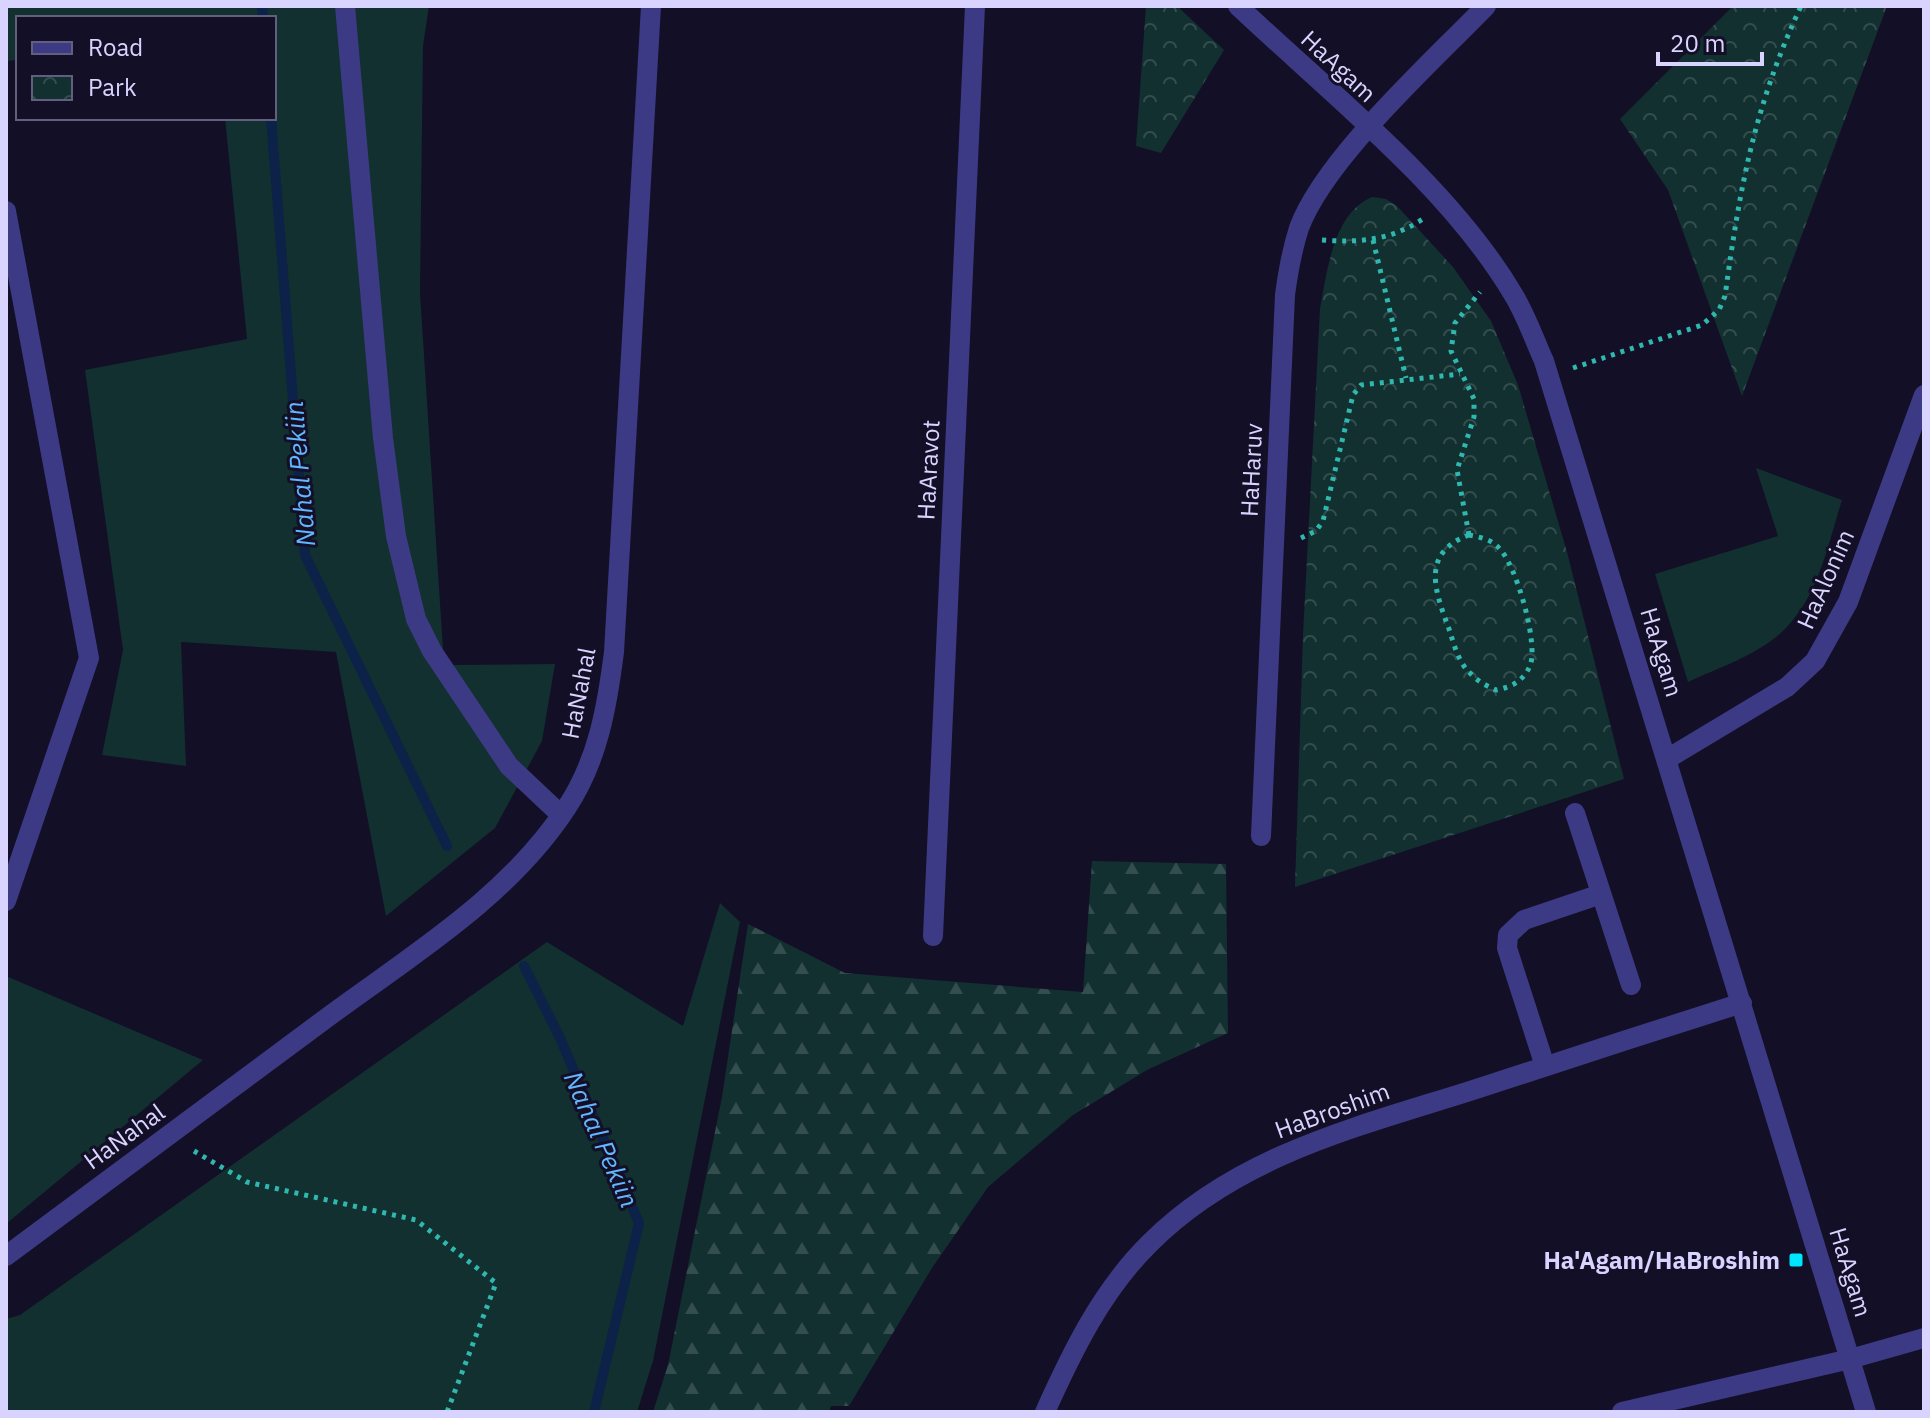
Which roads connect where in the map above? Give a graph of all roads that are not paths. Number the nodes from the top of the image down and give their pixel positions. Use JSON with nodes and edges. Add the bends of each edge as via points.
{"nodes":[{"id":1,"x":345,"y":6,"type":"edge"},
{"id":2,"x":651,"y":6,"type":"edge"},
{"id":3,"x":975,"y":6,"type":"edge"},
{"id":4,"x":1238,"y":6,"type":"edge"},
{"id":5,"x":1486,"y":6,"type":"edge"},
{"id":6,"x":1368,"y":129,"type":"junction"},
{"id":7,"x":6,"y":211,"type":"edge"},
{"id":8,"x":1924,"y":395,"type":"edge"},
{"id":9,"x":1667,"y":759,"type":"junction"},
{"id":10,"x":1575,"y":813,"type":"dead end"},
{"id":11,"x":561,"y":815,"type":"junction"},
{"id":12,"x":1261,"y":836,"type":"dead end"},
{"id":13,"x":1601,"y":894,"type":"junction"},
{"id":14,"x":6,"y":901,"type":"edge"},
{"id":15,"x":933,"y":936,"type":"dead end"},
{"id":16,"x":1631,"y":985,"type":"dead end"},
{"id":17,"x":1742,"y":1003,"type":"junction"},
{"id":18,"x":1545,"y":1066,"type":"junction"},
{"id":19,"x":6,"y":1256,"type":"edge"},
{"id":20,"x":1924,"y":1338,"type":"edge"},
{"id":21,"x":1850,"y":1359,"type":"junction"},
{"id":22,"x":1045,"y":1412,"type":"edge"},
{"id":23,"x":1622,"y":1412,"type":"edge"},
{"id":24,"x":1866,"y":1412,"type":"edge"}],
"edges":[{"from":1,"to":11,"type":"street","via":[[383,438],[396,536],[416,619],[509,766]]},
{"from":2,"to":11,"type":"street","name":"HaNahal","via":[[614,652],[607,710],[592,758]]},
{"from":3,"to":15,"type":"street","name":"HaAravot"},
{"from":4,"to":6,"type":"street","name":"HaAgam"},
{"from":5,"to":6,"type":"street"},
{"from":6,"to":9,"type":"street","name":"HaAgam","via":[[1474,237],[1514,295],[1549,376]]},
{"from":6,"to":12,"type":"street","name":"HaHaruv","via":[[1322,189],[1297,237],[1285,295]]},
{"from":7,"to":14,"type":"street","via":[[89,658]]},
{"from":8,"to":9,"type":"street","name":"HaAlonim","via":[[1848,602],[1815,661],[1787,687]]},
{"from":9,"to":17,"type":"street","name":"HaAgam"},
{"from":10,"to":13,"type":"street"},
{"from":11,"to":19,"type":"street","name":"HaNahal","via":[[541,844],[454,924]]},
{"from":13,"to":16,"type":"street"},
{"from":13,"to":18,"type":"street","via":[[1524,920],[1508,935],[1507,948]]},
{"from":17,"to":18,"type":"street","name":"HaBroshim"},
{"from":17,"to":21,"type":"street","name":"HaAgam"},
{"from":18,"to":22,"type":"street","name":"HaBroshim","via":[[1330,1136],[1254,1166],[1201,1199],[1149,1244],[1106,1298],[1074,1348]]},
{"from":20,"to":21,"type":"street"},
{"from":21,"to":23,"type":"street"},
{"from":21,"to":24,"type":"street","name":"HaAgam"}]}
